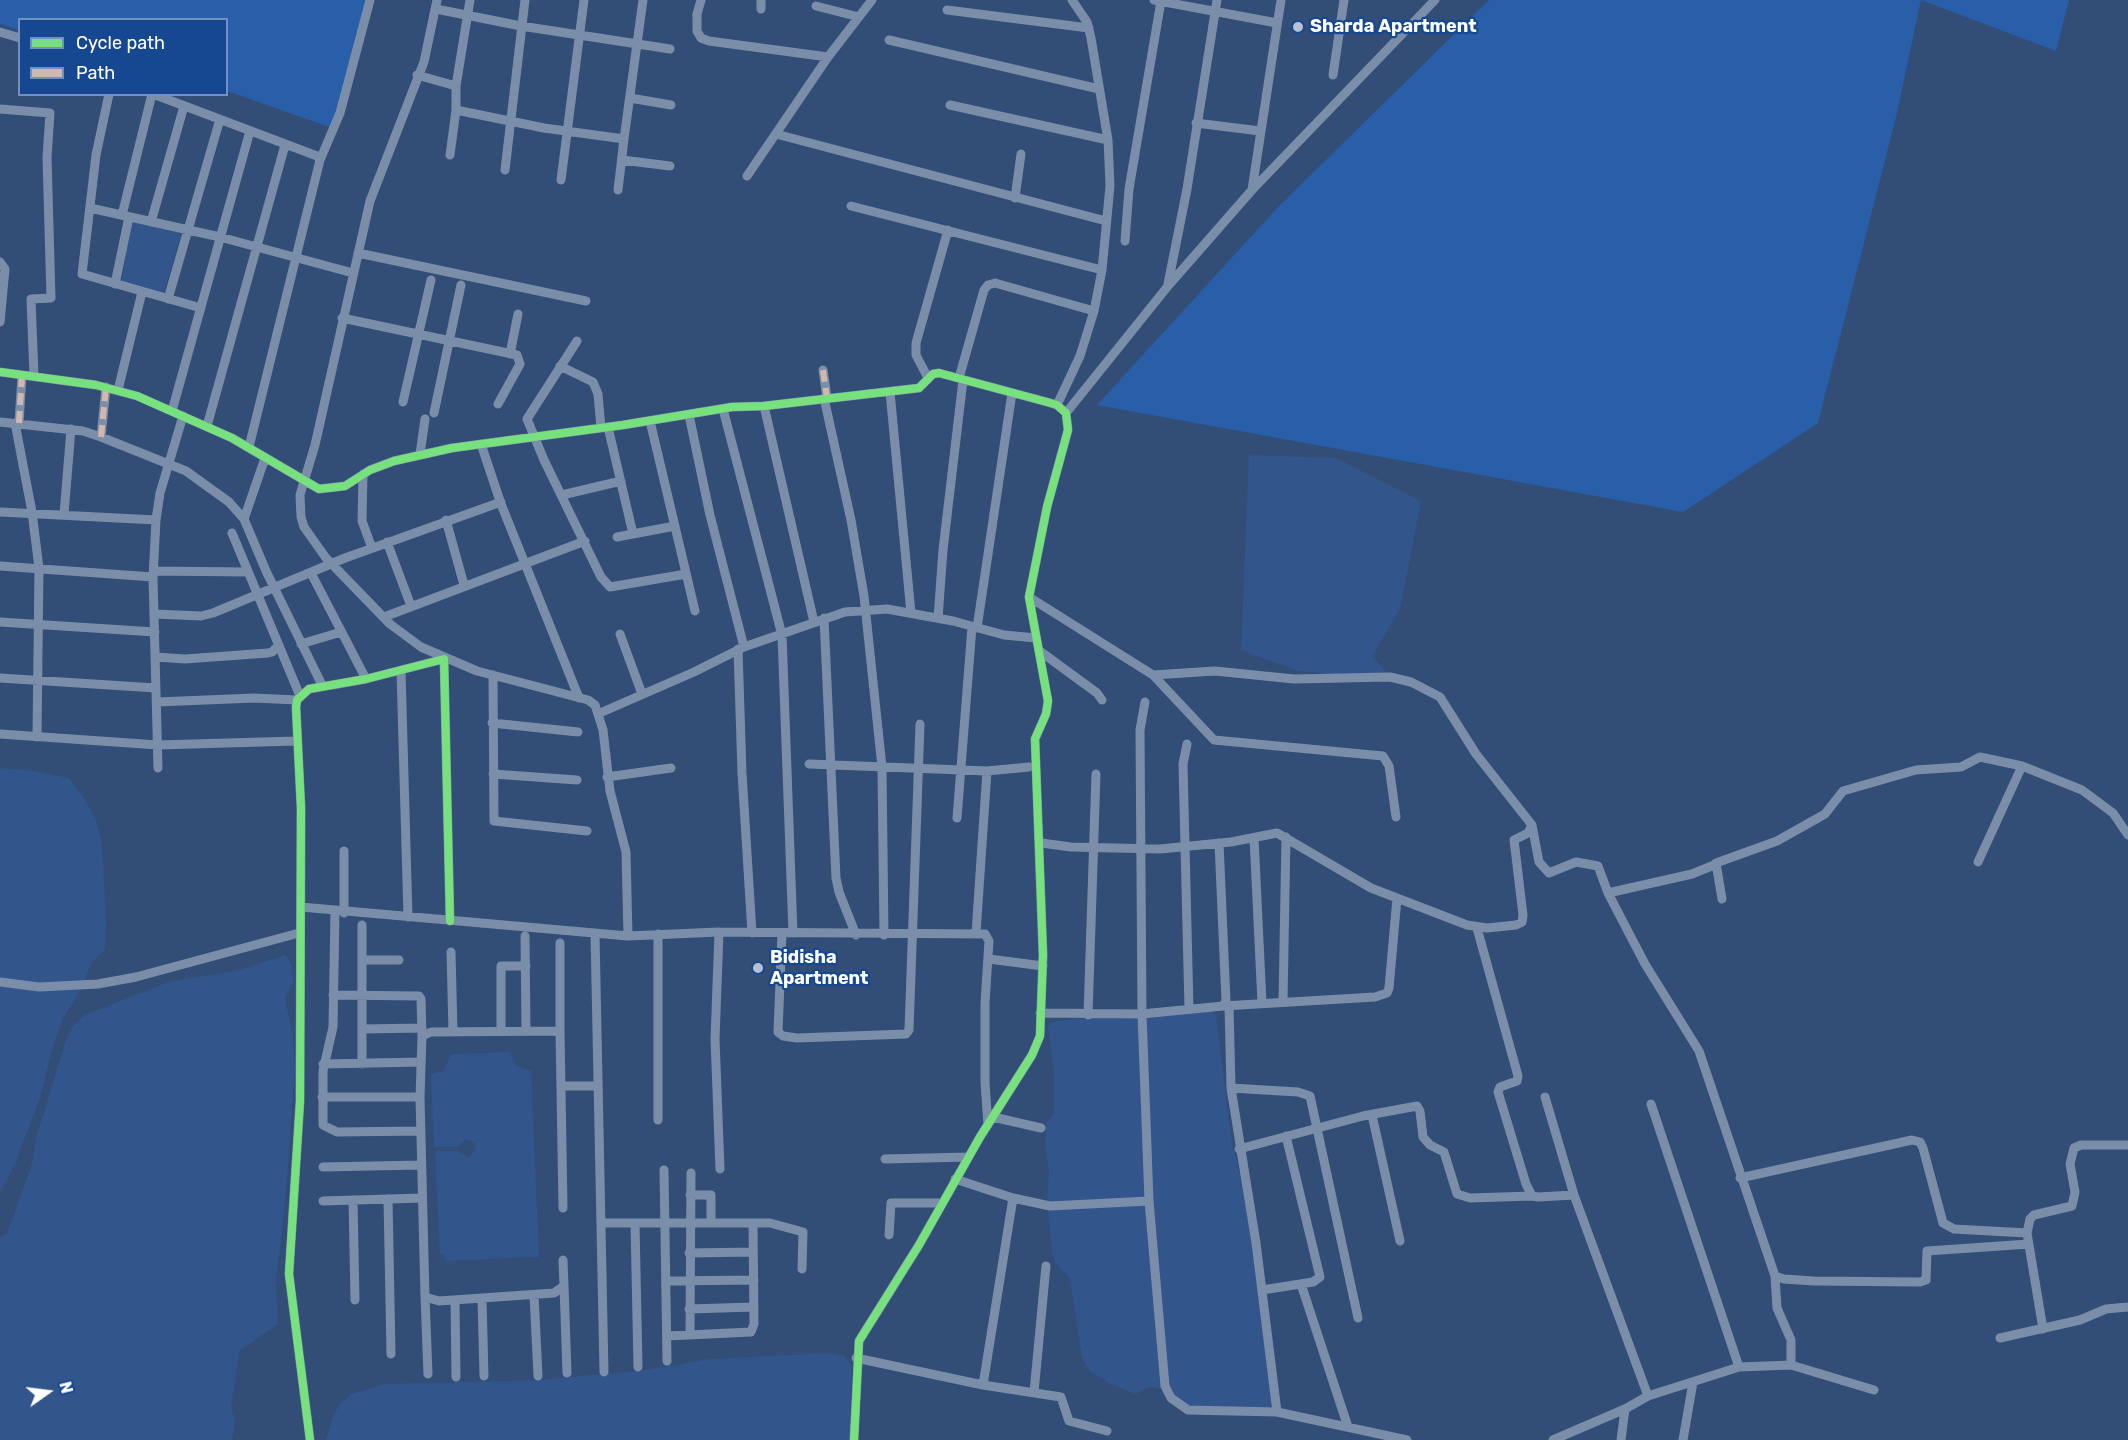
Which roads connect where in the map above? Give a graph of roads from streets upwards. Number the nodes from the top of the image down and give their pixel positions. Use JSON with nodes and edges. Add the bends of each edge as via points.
{"nodes":[{"id":1,"x":370,"y":0,"type":"edge"},
{"id":2,"x":470,"y":0,"type":"edge"},
{"id":3,"x":525,"y":0,"type":"edge"},
{"id":4,"x":584,"y":0,"type":"edge"},
{"id":5,"x":643,"y":0,"type":"edge"},
{"id":6,"x":701,"y":0,"type":"edge"},
{"id":7,"x":872,"y":0,"type":"edge"},
{"id":8,"x":1072,"y":0,"type":"edge"},
{"id":9,"x":1157,"y":0,"type":"edge"},
{"id":10,"x":1281,"y":0,"type":"edge"},
{"id":11,"x":1344,"y":0,"type":"edge"},
{"id":12,"x":1434,"y":0,"type":"edge"},
{"id":13,"x":436,"y":4,"type":"edge"},
{"id":14,"x":1216,"y":5,"type":"edge"},
{"id":15,"x":816,"y":6,"type":"dead end"},
{"id":16,"x":947,"y":10,"type":"dead end"},
{"id":17,"x":468,"y":15,"type":"junction"},
{"id":18,"x":859,"y":17,"type":"junction"},
{"id":19,"x":1278,"y":23,"type":"junction"},
{"id":20,"x":521,"y":26,"type":"junction"},
{"id":21,"x":1089,"y":28,"type":"junction"},
{"id":22,"x":0,"y":32,"type":"edge"},
{"id":23,"x":578,"y":34,"type":"junction"},
{"id":24,"x":18,"y":37,"type":"edge"},
{"id":25,"x":889,"y":40,"type":"dead end"},
{"id":26,"x":638,"y":43,"type":"junction"},
{"id":27,"x":670,"y":49,"type":"dead end"},
{"id":28,"x":828,"y":57,"type":"junction"},
{"id":29,"x":417,"y":75,"type":"junction"},
{"id":30,"x":1333,"y":75,"type":"dead end"},
{"id":31,"x":456,"y":86,"type":"junction"},
{"id":32,"x":1099,"y":89,"type":"junction"},
{"id":33,"x":109,"y":96,"type":"edge"},
{"id":34,"x":152,"y":96,"type":"edge"},
{"id":35,"x":157,"y":96,"type":"edge"},
{"id":36,"x":630,"y":98,"type":"junction"},
{"id":37,"x":671,"y":105,"type":"dead end"},
{"id":38,"x":950,"y":105,"type":"dead end"},
{"id":39,"x":184,"y":106,"type":"junction"},
{"id":40,"x":0,"y":109,"type":"edge"},
{"id":41,"x":456,"y":110,"type":"junction"},
{"id":42,"x":220,"y":119,"type":"junction"},
{"id":43,"x":512,"y":122,"type":"junction"},
{"id":44,"x":1196,"y":123,"type":"junction"},
{"id":45,"x":250,"y":131,"type":"junction"},
{"id":46,"x":567,"y":131,"type":"junction"},
{"id":47,"x":1260,"y":131,"type":"junction"},
{"id":48,"x":776,"y":134,"type":"junction"},
{"id":49,"x":624,"y":139,"type":"junction"},
{"id":50,"x":1108,"y":140,"type":"junction"},
{"id":51,"x":285,"y":145,"type":"junction"},
{"id":52,"x":1021,"y":154,"type":"dead end"},
{"id":53,"x":450,"y":155,"type":"dead end"},
{"id":54,"x":320,"y":160,"type":"junction"},
{"id":55,"x":622,"y":160,"type":"junction"},
{"id":56,"x":670,"y":166,"type":"dead end"},
{"id":57,"x":505,"y":170,"type":"dead end"},
{"id":58,"x":747,"y":176,"type":"dead end"},
{"id":59,"x":561,"y":180,"type":"dead end"},
{"id":60,"x":1110,"y":186,"type":"junction"},
{"id":61,"x":1129,"y":189,"type":"junction"},
{"id":62,"x":618,"y":190,"type":"dead end"},
{"id":63,"x":1252,"y":190,"type":"junction"},
{"id":64,"x":1015,"y":198,"type":"junction"},
{"id":65,"x":851,"y":206,"type":"dead end"},
{"id":66,"x":90,"y":208,"type":"junction"},
{"id":67,"x":125,"y":216,"type":"junction"},
{"id":68,"x":1106,"y":221,"type":"junction"},
{"id":69,"x":151,"y":222,"type":"junction"},
{"id":70,"x":186,"y":230,"type":"junction"},
{"id":71,"x":948,"y":230,"type":"junction"},
{"id":72,"x":220,"y":237,"type":"junction"},
{"id":73,"x":1125,"y":241,"type":"dead end"},
{"id":74,"x":257,"y":247,"type":"junction"},
{"id":75,"x":358,"y":253,"type":"junction"},
{"id":76,"x":295,"y":258,"type":"junction"},
{"id":77,"x":0,"y":262,"type":"edge"},
{"id":78,"x":1102,"y":270,"type":"junction"},
{"id":79,"x":353,"y":273,"type":"junction"},
{"id":80,"x":430,"y":280,"type":"dead end"},
{"id":81,"x":116,"y":284,"type":"junction"},
{"id":82,"x":460,"y":285,"type":"dead end"},
{"id":83,"x":1168,"y":286,"type":"junction"},
{"id":84,"x":142,"y":292,"type":"junction"},
{"id":85,"x":168,"y":299,"type":"junction"},
{"id":86,"x":586,"y":301,"type":"dead end"},
{"id":87,"x":201,"y":308,"type":"junction"},
{"id":88,"x":1094,"y":311,"type":"junction"},
{"id":89,"x":518,"y":315,"type":"dead end"},
{"id":90,"x":342,"y":318,"type":"junction"},
{"id":91,"x":0,"y":322,"type":"edge"},
{"id":92,"x":418,"y":334,"type":"junction"},
{"id":93,"x":448,"y":340,"type":"junction"},
{"id":94,"x":577,"y":341,"type":"dead end"},
{"id":95,"x":510,"y":354,"type":"junction"},
{"id":96,"x":560,"y":366,"type":"junction"},
{"id":97,"x":823,"y":370,"type":"dead end"},
{"id":98,"x":0,"y":372,"type":"edge"},
{"id":99,"x":21,"y":375,"type":"junction"},
{"id":100,"x":34,"y":376,"type":"junction"},
{"id":101,"x":928,"y":378,"type":"junction"},
{"id":102,"x":961,"y":379,"type":"junction"},
{"id":103,"x":106,"y":387,"type":"junction"},
{"id":104,"x":118,"y":390,"type":"junction"},
{"id":105,"x":890,"y":392,"type":"junction"},
{"id":106,"x":1012,"y":393,"type":"junction"},
{"id":107,"x":826,"y":398,"type":"junction"},
{"id":108,"x":403,"y":402,"type":"dead end"},
{"id":109,"x":498,"y":404,"type":"dead end"},
{"id":110,"x":1057,"y":405,"type":"junction"},
{"id":111,"x":764,"y":406,"type":"junction"},
{"id":112,"x":723,"y":409,"type":"junction"},
{"id":113,"x":172,"y":411,"type":"junction"},
{"id":114,"x":1066,"y":412,"type":"junction"},
{"id":115,"x":435,"y":413,"type":"dead end"},
{"id":116,"x":689,"y":415,"type":"junction"},
{"id":117,"x":183,"y":416,"type":"junction"},
{"id":118,"x":425,"y":419,"type":"dead end"},
{"id":119,"x":0,"y":422,"type":"edge"},
{"id":120,"x":650,"y":422,"type":"junction"},
{"id":121,"x":17,"y":423,"type":"junction"},
{"id":122,"x":207,"y":426,"type":"junction"},
{"id":123,"x":605,"y":428,"type":"junction"},
{"id":124,"x":71,"y":429,"type":"junction"},
{"id":125,"x":101,"y":436,"type":"junction"},
{"id":126,"x":535,"y":436,"type":"junction"},
{"id":127,"x":481,"y":444,"type":"junction"},
{"id":128,"x":249,"y":447,"type":"junction"},
{"id":129,"x":420,"y":454,"type":"junction"},
{"id":130,"x":265,"y":458,"type":"junction"},
{"id":131,"x":168,"y":462,"type":"junction"},
{"id":132,"x":363,"y":474,"type":"junction"},
{"id":133,"x":621,"y":481,"type":"junction"},
{"id":134,"x":303,"y":482,"type":"junction"},
{"id":135,"x":562,"y":495,"type":"junction"},
{"id":136,"x":501,"y":502,"type":"junction"},
{"id":137,"x":0,"y":512,"type":"edge"},
{"id":138,"x":32,"y":512,"type":"junction"},
{"id":139,"x":64,"y":514,"type":"junction"},
{"id":140,"x":244,"y":519,"type":"junction"},
{"id":141,"x":156,"y":520,"type":"junction"},
{"id":142,"x":446,"y":520,"type":"junction"},
{"id":143,"x":675,"y":526,"type":"junction"},
{"id":144,"x":232,"y":532,"type":"dead end"},
{"id":145,"x":633,"y":534,"type":"junction"},
{"id":146,"x":617,"y":537,"type":"dead end"},
{"id":147,"x":585,"y":541,"type":"junction"},
{"id":148,"x":387,"y":542,"type":"junction"},
{"id":149,"x":372,"y":548,"type":"junction"},
{"id":150,"x":332,"y":564,"type":"junction"},
{"id":151,"x":526,"y":564,"type":"junction"},
{"id":152,"x":0,"y":566,"type":"edge"},
{"id":153,"x":39,"y":568,"type":"junction"},
{"id":154,"x":247,"y":572,"type":"junction"},
{"id":155,"x":311,"y":573,"type":"junction"},
{"id":156,"x":154,"y":574,"type":"junction"},
{"id":157,"x":686,"y":574,"type":"junction"},
{"id":158,"x":464,"y":585,"type":"junction"},
{"id":159,"x":274,"y":588,"type":"junction"},
{"id":160,"x":257,"y":594,"type":"junction"},
{"id":161,"x":1029,"y":597,"type":"junction"},
{"id":162,"x":411,"y":606,"type":"junction"},
{"id":163,"x":865,"y":609,"type":"junction"},
{"id":164,"x":695,"y":611,"type":"dead end"},
{"id":165,"x":911,"y":613,"type":"junction"},
{"id":166,"x":154,"y":614,"type":"junction"},
{"id":167,"x":384,"y":617,"type":"junction"},
{"id":168,"x":824,"y":618,"type":"junction"},
{"id":169,"x":938,"y":618,"type":"junction"},
{"id":170,"x":0,"y":622,"type":"edge"},
{"id":171,"x":814,"y":622,"type":"junction"},
{"id":172,"x":38,"y":625,"type":"junction"},
{"id":173,"x":974,"y":628,"type":"junction"},
{"id":174,"x":155,"y":632,"type":"junction"},
{"id":175,"x":341,"y":632,"type":"junction"},
{"id":176,"x":620,"y":634,"type":"dead end"},
{"id":177,"x":782,"y":635,"type":"junction"},
{"id":178,"x":1036,"y":638,"type":"junction"},
{"id":179,"x":302,"y":644,"type":"junction"},
{"id":180,"x":279,"y":645,"type":"junction"},
{"id":181,"x":741,"y":648,"type":"junction"},
{"id":182,"x":1041,"y":652,"type":"junction"},
{"id":183,"x":156,"y":657,"type":"junction"},
{"id":184,"x":444,"y":659,"type":"junction"},
{"id":185,"x":402,"y":671,"type":"junction"},
{"id":186,"x":493,"y":675,"type":"junction"},
{"id":187,"x":1153,"y":675,"type":"junction"},
{"id":188,"x":0,"y":678,"type":"edge"},
{"id":189,"x":366,"y":679,"type":"junction"},
{"id":190,"x":38,"y":680,"type":"junction"},
{"id":191,"x":322,"y":685,"type":"junction"},
{"id":192,"x":156,"y":688,"type":"junction"},
{"id":193,"x":642,"y":694,"type":"junction"},
{"id":194,"x":299,"y":698,"type":"junction"},
{"id":195,"x":579,"y":698,"type":"junction"},
{"id":196,"x":1102,"y":700,"type":"dead end"},
{"id":197,"x":157,"y":702,"type":"junction"},
{"id":198,"x":1145,"y":702,"type":"dead end"},
{"id":199,"x":600,"y":713,"type":"junction"},
{"id":200,"x":492,"y":723,"type":"junction"},
{"id":201,"x":920,"y":724,"type":"dead end"},
{"id":202,"x":578,"y":732,"type":"dead end"},
{"id":203,"x":0,"y":734,"type":"edge"},
{"id":204,"x":37,"y":737,"type":"junction"},
{"id":205,"x":296,"y":741,"type":"junction"},
{"id":206,"x":1186,"y":744,"type":"dead end"},
{"id":207,"x":158,"y":745,"type":"junction"},
{"id":208,"x":809,"y":764,"type":"dead end"},
{"id":209,"x":831,"y":764,"type":"junction"},
{"id":210,"x":2022,"y":766,"type":"junction"},
{"id":211,"x":882,"y":767,"type":"junction"},
{"id":212,"x":1029,"y":767,"type":"dead end"},
{"id":213,"x":158,"y":768,"type":"dead end"},
{"id":214,"x":671,"y":768,"type":"dead end"},
{"id":215,"x":919,"y":770,"type":"junction"},
{"id":216,"x":961,"y":770,"type":"junction"},
{"id":217,"x":987,"y":771,"type":"junction"},
{"id":218,"x":493,"y":774,"type":"junction"},
{"id":219,"x":1096,"y":774,"type":"dead end"},
{"id":220,"x":607,"y":777,"type":"junction"},
{"id":221,"x":577,"y":780,"type":"dead end"},
{"id":222,"x":1396,"y":817,"type":"dead end"},
{"id":223,"x":957,"y":818,"type":"dead end"},
{"id":224,"x":1532,"y":825,"type":"junction"},
{"id":225,"x":587,"y":831,"type":"dead end"},
{"id":226,"x":2128,"y":835,"type":"edge"},
{"id":227,"x":1286,"y":837,"type":"junction"},
{"id":228,"x":1254,"y":838,"type":"junction"},
{"id":229,"x":1041,"y":843,"type":"junction"},
{"id":230,"x":1219,"y":843,"type":"junction"},
{"id":231,"x":1184,"y":847,"type":"junction"},
{"id":232,"x":1096,"y":848,"type":"junction"},
{"id":233,"x":1141,"y":848,"type":"junction"},
{"id":234,"x":344,"y":851,"type":"dead end"},
{"id":235,"x":1978,"y":862,"type":"dead end"},
{"id":236,"x":1714,"y":865,"type":"junction"},
{"id":237,"x":1608,"y":893,"type":"junction"},
{"id":238,"x":1397,"y":898,"type":"junction"},
{"id":239,"x":1722,"y":899,"type":"dead end"},
{"id":240,"x":301,"y":907,"type":"junction"},
{"id":241,"x":339,"y":912,"type":"junction"},
{"id":242,"x":408,"y":918,"type":"junction"},
{"id":243,"x":450,"y":921,"type":"junction"},
{"id":244,"x":362,"y":925,"type":"dead end"},
{"id":245,"x":1478,"y":928,"type":"junction"},
{"id":246,"x":719,"y":932,"type":"junction"},
{"id":247,"x":299,"y":933,"type":"junction"},
{"id":248,"x":658,"y":933,"type":"junction"},
{"id":249,"x":752,"y":933,"type":"junction"},
{"id":250,"x":782,"y":933,"type":"junction"},
{"id":251,"x":793,"y":933,"type":"junction"},
{"id":252,"x":976,"y":933,"type":"junction"},
{"id":253,"x":595,"y":934,"type":"junction"},
{"id":254,"x":856,"y":935,"type":"junction"},
{"id":255,"x":884,"y":935,"type":"junction"},
{"id":256,"x":911,"y":935,"type":"junction"},
{"id":257,"x":525,"y":936,"type":"dead end"},
{"id":258,"x":628,"y":936,"type":"junction"},
{"id":259,"x":560,"y":943,"type":"dead end"},
{"id":260,"x":451,"y":952,"type":"dead end"},
{"id":261,"x":989,"y":959,"type":"junction"},
{"id":262,"x":362,"y":960,"type":"junction"},
{"id":263,"x":399,"y":960,"type":"dead end"},
{"id":264,"x":526,"y":966,"type":"junction"},
{"id":265,"x":1043,"y":966,"type":"junction"},
{"id":266,"x":0,"y":982,"type":"edge"},
{"id":267,"x":333,"y":995,"type":"junction"},
{"id":268,"x":362,"y":996,"type":"junction"},
{"id":269,"x":1283,"y":1002,"type":"junction"},
{"id":270,"x":1262,"y":1003,"type":"junction"},
{"id":271,"x":1226,"y":1006,"type":"junction"},
{"id":272,"x":1189,"y":1009,"type":"junction"},
{"id":273,"x":1040,"y":1013,"type":"junction"},
{"id":274,"x":1142,"y":1014,"type":"junction"},
{"id":275,"x":1088,"y":1015,"type":"junction"},
{"id":276,"x":362,"y":1029,"type":"junction"},
{"id":277,"x":501,"y":1030,"type":"junction"},
{"id":278,"x":526,"y":1030,"type":"junction"},
{"id":279,"x":560,"y":1031,"type":"junction"},
{"id":280,"x":422,"y":1032,"type":"junction"},
{"id":281,"x":453,"y":1032,"type":"junction"},
{"id":282,"x":421,"y":1062,"type":"junction"},
{"id":283,"x":323,"y":1064,"type":"junction"},
{"id":284,"x":362,"y":1064,"type":"junction"},
{"id":285,"x":562,"y":1086,"type":"junction"},
{"id":286,"x":598,"y":1086,"type":"junction"},
{"id":287,"x":1231,"y":1088,"type":"junction"},
{"id":288,"x":322,"y":1097,"type":"junction"},
{"id":289,"x":420,"y":1097,"type":"junction"},
{"id":290,"x":1545,"y":1097,"type":"dead end"},
{"id":291,"x":1651,"y":1104,"type":"dead end"},
{"id":292,"x":1372,"y":1115,"type":"junction"},
{"id":293,"x":658,"y":1120,"type":"dead end"},
{"id":294,"x":991,"y":1121,"type":"junction"},
{"id":295,"x":1041,"y":1128,"type":"dead end"},
{"id":296,"x":1318,"y":1128,"type":"junction"},
{"id":297,"x":421,"y":1131,"type":"junction"},
{"id":298,"x":1286,"y":1136,"type":"junction"},
{"id":299,"x":2128,"y":1145,"type":"edge"},
{"id":300,"x":1239,"y":1149,"type":"junction"},
{"id":301,"x":968,"y":1157,"type":"junction"},
{"id":302,"x":885,"y":1159,"type":"dead end"},
{"id":303,"x":422,"y":1166,"type":"junction"},
{"id":304,"x":323,"y":1167,"type":"dead end"},
{"id":305,"x":720,"y":1169,"type":"dead end"},
{"id":306,"x":664,"y":1170,"type":"dead end"},
{"id":307,"x":691,"y":1173,"type":"dead end"},
{"id":308,"x":1740,"y":1178,"type":"junction"},
{"id":309,"x":955,"y":1179,"type":"junction"},
{"id":310,"x":1574,"y":1195,"type":"junction"},
{"id":311,"x":690,"y":1196,"type":"junction"},
{"id":312,"x":1532,"y":1196,"type":"junction"},
{"id":313,"x":422,"y":1198,"type":"junction"},
{"id":314,"x":1013,"y":1198,"type":"junction"},
{"id":315,"x":388,"y":1199,"type":"junction"},
{"id":316,"x":353,"y":1200,"type":"junction"},
{"id":317,"x":323,"y":1201,"type":"dead end"},
{"id":318,"x":1149,"y":1201,"type":"junction"},
{"id":319,"x":942,"y":1203,"type":"junction"},
{"id":320,"x":563,"y":1208,"type":"dead end"},
{"id":321,"x":601,"y":1223,"type":"junction"},
{"id":322,"x":635,"y":1223,"type":"junction"},
{"id":323,"x":665,"y":1223,"type":"junction"},
{"id":324,"x":690,"y":1223,"type":"junction"},
{"id":325,"x":711,"y":1223,"type":"junction"},
{"id":326,"x":753,"y":1223,"type":"junction"},
{"id":327,"x":2027,"y":1233,"type":"junction"},
{"id":328,"x":889,"y":1235,"type":"dead end"},
{"id":329,"x":1400,"y":1241,"type":"dead end"},
{"id":330,"x":2029,"y":1244,"type":"junction"},
{"id":331,"x":753,"y":1252,"type":"junction"},
{"id":332,"x":689,"y":1253,"type":"junction"},
{"id":333,"x":563,"y":1260,"type":"dead end"},
{"id":334,"x":1046,"y":1266,"type":"dead end"},
{"id":335,"x":802,"y":1269,"type":"dead end"},
{"id":336,"x":1775,"y":1276,"type":"junction"},
{"id":337,"x":689,"y":1280,"type":"junction"},
{"id":338,"x":754,"y":1280,"type":"junction"},
{"id":339,"x":666,"y":1281,"type":"junction"},
{"id":340,"x":1301,"y":1284,"type":"junction"},
{"id":341,"x":564,"y":1286,"type":"junction"},
{"id":342,"x":1262,"y":1290,"type":"junction"},
{"id":343,"x":534,"y":1295,"type":"junction"},
{"id":344,"x":425,"y":1297,"type":"junction"},
{"id":345,"x":483,"y":1298,"type":"junction"},
{"id":346,"x":355,"y":1300,"type":"dead end"},
{"id":347,"x":455,"y":1300,"type":"junction"},
{"id":348,"x":754,"y":1307,"type":"junction"},
{"id":349,"x":2128,"y":1307,"type":"edge"},
{"id":350,"x":690,"y":1309,"type":"junction"},
{"id":351,"x":1358,"y":1318,"type":"dead end"},
{"id":352,"x":2043,"y":1329,"type":"junction"},
{"id":353,"x":690,"y":1334,"type":"junction"},
{"id":354,"x":667,"y":1336,"type":"junction"},
{"id":355,"x":2000,"y":1338,"type":"dead end"},
{"id":356,"x":392,"y":1354,"type":"dead end"},
{"id":357,"x":856,"y":1358,"type":"junction"},
{"id":358,"x":668,"y":1361,"type":"dead end"},
{"id":359,"x":1791,"y":1365,"type":"junction"},
{"id":360,"x":638,"y":1367,"type":"dead end"},
{"id":361,"x":1739,"y":1367,"type":"junction"},
{"id":362,"x":604,"y":1372,"type":"dead end"},
{"id":363,"x":428,"y":1374,"type":"dead end"},
{"id":364,"x":567,"y":1374,"type":"dead end"},
{"id":365,"x":484,"y":1376,"type":"dead end"},
{"id":366,"x":538,"y":1376,"type":"dead end"},
{"id":367,"x":456,"y":1377,"type":"dead end"},
{"id":368,"x":1693,"y":1382,"type":"junction"},
{"id":369,"x":983,"y":1385,"type":"junction"},
{"id":370,"x":1874,"y":1390,"type":"dead end"},
{"id":371,"x":1034,"y":1392,"type":"junction"},
{"id":372,"x":1648,"y":1396,"type":"junction"},
{"id":373,"x":1625,"y":1409,"type":"junction"},
{"id":374,"x":1277,"y":1412,"type":"junction"},
{"id":375,"x":1348,"y":1427,"type":"junction"},
{"id":376,"x":1107,"y":1431,"type":"dead end"},
{"id":377,"x":310,"y":1440,"type":"edge"},
{"id":378,"x":854,"y":1440,"type":"edge"},
{"id":379,"x":1407,"y":1440,"type":"edge"},
{"id":380,"x":1555,"y":1440,"type":"edge"},
{"id":381,"x":1621,"y":1440,"type":"edge"},
{"id":382,"x":1683,"y":1440,"type":"edge"}],
"edges":[{"from":1,"to":54,"type":"street","via":[[340,113]]},
{"from":2,"to":17,"type":"street"},
{"from":3,"to":20,"type":"street"},
{"from":4,"to":23,"type":"street"},
{"from":5,"to":26,"type":"street"},
{"from":6,"to":28,"type":"street","via":[[697,14],[701,38]]},
{"from":7,"to":18,"type":"street"},
{"from":8,"to":21,"type":"street"},
{"from":9,"to":14,"type":"street"},
{"from":9,"to":61,"type":"street"},
{"from":10,"to":19,"type":"street"},
{"from":11,"to":30,"type":"street"},
{"from":12,"to":63,"type":"street"},
{"from":13,"to":17,"type":"street"},
{"from":13,"to":29,"type":"street","via":[[430,42]]},
{"from":14,"to":19,"type":"street"},
{"from":14,"to":44,"type":"street"},
{"from":15,"to":18,"type":"street"},
{"from":16,"to":21,"type":"street"},
{"from":17,"to":20,"type":"street"},
{"from":17,"to":31,"type":"street"},
{"from":18,"to":28,"type":"street"},
{"from":19,"to":47,"type":"street"},
{"from":20,"to":23,"type":"street"},
{"from":20,"to":43,"type":"street"},
{"from":21,"to":32,"type":"street"},
{"from":22,"to":24,"type":"street"},
{"from":23,"to":26,"type":"street"},
{"from":23,"to":46,"type":"street"},
{"from":25,"to":32,"type":"street"},
{"from":26,"to":27,"type":"street"},
{"from":26,"to":36,"type":"street"},
{"from":28,"to":48,"type":"street"},
{"from":29,"to":31,"type":"street"},
{"from":29,"to":75,"type":"street","via":[[375,183]]},
{"from":31,"to":41,"type":"street"},
{"from":32,"to":50,"type":"street"},
{"from":33,"to":66,"type":"street"},
{"from":34,"to":67,"type":"street"},
{"from":35,"to":39,"type":"street"},
{"from":36,"to":37,"type":"street"},
{"from":36,"to":49,"type":"street"},
{"from":38,"to":50,"type":"street"},
{"from":39,"to":42,"type":"street"},
{"from":39,"to":69,"type":"street"},
{"from":40,"to":100,"type":"street","via":[[50,113],[47,157],[51,298],[31,299]]},
{"from":41,"to":43,"type":"street"},
{"from":41,"to":53,"type":"street"},
{"from":42,"to":45,"type":"street"},
{"from":42,"to":70,"type":"street"},
{"from":43,"to":46,"type":"street"},
{"from":43,"to":57,"type":"street"},
{"from":44,"to":47,"type":"street"},
{"from":44,"to":83,"type":"street"},
{"from":45,"to":51,"type":"street"},
{"from":45,"to":72,"type":"street"},
{"from":46,"to":49,"type":"street"},
{"from":46,"to":59,"type":"street"},
{"from":47,"to":63,"type":"street"},
{"from":48,"to":58,"type":"street"},
{"from":48,"to":64,"type":"street"},
{"from":49,"to":55,"type":"street"},
{"from":50,"to":60,"type":"street"},
{"from":51,"to":54,"type":"street"},
{"from":51,"to":74,"type":"street"},
{"from":52,"to":64,"type":"street"},
{"from":54,"to":76,"type":"street"},
{"from":55,"to":56,"type":"street"},
{"from":55,"to":62,"type":"street"},
{"from":60,"to":61,"type":"street"},
{"from":60,"to":68,"type":"street"},
{"from":61,"to":73,"type":"street"},
{"from":63,"to":83,"type":"street"},
{"from":64,"to":68,"type":"street"},
{"from":65,"to":71,"type":"street"},
{"from":66,"to":67,"type":"street"},
{"from":66,"to":81,"type":"street","via":[[81,272]]},
{"from":67,"to":69,"type":"street"},
{"from":67,"to":81,"type":"street"},
{"from":68,"to":78,"type":"street"},
{"from":69,"to":70,"type":"street"},
{"from":70,"to":72,"type":"street"},
{"from":70,"to":85,"type":"street"},
{"from":71,"to":78,"type":"street"},
{"from":71,"to":101,"type":"street","via":[[916,343],[916,355]]},
{"from":72,"to":74,"type":"street"},
{"from":72,"to":87,"type":"street"},
{"from":74,"to":76,"type":"street"},
{"from":74,"to":122,"type":"street"},
{"from":75,"to":79,"type":"street"},
{"from":75,"to":86,"type":"street"},
{"from":76,"to":79,"type":"street"},
{"from":76,"to":128,"type":"street"},
{"from":77,"to":91,"type":"street","via":[[5,269]]},
{"from":78,"to":88,"type":"street"},
{"from":79,"to":90,"type":"street"},
{"from":80,"to":92,"type":"street"},
{"from":81,"to":84,"type":"street"},
{"from":82,"to":93,"type":"street"},
{"from":83,"to":114,"type":"street"},
{"from":84,"to":85,"type":"street"},
{"from":84,"to":104,"type":"street"},
{"from":85,"to":87,"type":"street"},
{"from":87,"to":113,"type":"street"},
{"from":88,"to":102,"type":"street","via":[[994,283],[988,285]]},
{"from":88,"to":110,"type":"street","via":[[1080,356]]},
{"from":89,"to":95,"type":"street"},
{"from":90,"to":92,"type":"street"},
{"from":90,"to":134,"type":"street","via":[[315,445]]},
{"from":92,"to":93,"type":"street"},
{"from":92,"to":108,"type":"street"},
{"from":93,"to":95,"type":"street"},
{"from":93,"to":115,"type":"street"},
{"from":94,"to":96,"type":"street"},
{"from":95,"to":109,"type":"street","via":[[517,356],[520,364]]},
{"from":96,"to":123,"type":"street","via":[[593,382]]},
{"from":96,"to":126,"type":"street","via":[[527,419]]},
{"from":97,"to":107,"type":"street"},
{"from":98,"to":99,"type":"street"},
{"from":99,"to":100,"type":"street"},
{"from":99,"to":121,"type":"street"},
{"from":100,"to":103,"type":"street"},
{"from":101,"to":102,"type":"street","via":[[939,373]]},
{"from":101,"to":105,"type":"street","via":[[919,388]]},
{"from":102,"to":106,"type":"street"},
{"from":102,"to":169,"type":"street"},
{"from":103,"to":104,"type":"street"},
{"from":103,"to":125,"type":"street"},
{"from":104,"to":113,"type":"street"},
{"from":105,"to":107,"type":"street"},
{"from":105,"to":165,"type":"street"},
{"from":106,"to":110,"type":"street"},
{"from":106,"to":173,"type":"street"},
{"from":107,"to":111,"type":"street"},
{"from":107,"to":163,"type":"street","via":[[858,554]]},
{"from":110,"to":114,"type":"street"},
{"from":111,"to":112,"type":"street"},
{"from":111,"to":171,"type":"street"},
{"from":112,"to":116,"type":"street"},
{"from":112,"to":177,"type":"street"},
{"from":113,"to":117,"type":"street"},
{"from":114,"to":161,"type":"street","via":[[1068,430]]},
{"from":116,"to":120,"type":"street"},
{"from":116,"to":181,"type":"street"},
{"from":117,"to":122,"type":"street"},
{"from":117,"to":131,"type":"street"},
{"from":118,"to":129,"type":"street"},
{"from":119,"to":121,"type":"street"},
{"from":120,"to":123,"type":"street"},
{"from":120,"to":143,"type":"street"},
{"from":121,"to":124,"type":"street"},
{"from":121,"to":138,"type":"street"},
{"from":122,"to":128,"type":"street"},
{"from":123,"to":126,"type":"street"},
{"from":123,"to":133,"type":"street"},
{"from":124,"to":125,"type":"street"},
{"from":124,"to":139,"type":"street"},
{"from":125,"to":131,"type":"street"},
{"from":126,"to":127,"type":"street"},
{"from":126,"to":135,"type":"street"},
{"from":127,"to":129,"type":"street"},
{"from":127,"to":136,"type":"street"},
{"from":128,"to":130,"type":"street"},
{"from":129,"to":132,"type":"street"},
{"from":130,"to":134,"type":"street"},
{"from":130,"to":140,"type":"street"},
{"from":131,"to":140,"type":"street","via":[[206,484]]},
{"from":131,"to":141,"type":"street"},
{"from":132,"to":134,"type":"street","via":[[345,486],[331,489]]},
{"from":132,"to":149,"type":"street","via":[[362,521]]},
{"from":133,"to":135,"type":"street"},
{"from":133,"to":145,"type":"street"},
{"from":134,"to":150,"type":"street","via":[[299,507],[304,527]]},
{"from":135,"to":147,"type":"street"},
{"from":136,"to":142,"type":"street"},
{"from":136,"to":151,"type":"street"},
{"from":137,"to":138,"type":"street"},
{"from":138,"to":139,"type":"street"},
{"from":138,"to":153,"type":"street"},
{"from":139,"to":141,"type":"street"},
{"from":140,"to":159,"type":"street"},
{"from":141,"to":156,"type":"street"},
{"from":142,"to":148,"type":"street"},
{"from":142,"to":158,"type":"street"},
{"from":143,"to":145,"type":"street"},
{"from":143,"to":157,"type":"street"},
{"from":144,"to":154,"type":"street"},
{"from":145,"to":146,"type":"street"},
{"from":147,"to":151,"type":"street"},
{"from":147,"to":157,"type":"street","via":[[601,577],[610,587]]},
{"from":148,"to":149,"type":"street"},
{"from":148,"to":162,"type":"street"},
{"from":149,"to":150,"type":"street"},
{"from":150,"to":155,"type":"street"},
{"from":150,"to":167,"type":"street"},
{"from":151,"to":158,"type":"street"},
{"from":151,"to":195,"type":"street"},
{"from":152,"to":153,"type":"street"},
{"from":153,"to":156,"type":"street"},
{"from":153,"to":172,"type":"street"},
{"from":154,"to":156,"type":"street"},
{"from":154,"to":160,"type":"street"},
{"from":155,"to":159,"type":"street"},
{"from":155,"to":175,"type":"street"},
{"from":156,"to":166,"type":"street"},
{"from":157,"to":164,"type":"street"},
{"from":158,"to":162,"type":"street"},
{"from":159,"to":160,"type":"street"},
{"from":159,"to":179,"type":"street"},
{"from":160,"to":166,"type":"street","via":[[236,606],[201,616]]},
{"from":160,"to":180,"type":"street"},
{"from":161,"to":178,"type":"street"},
{"from":161,"to":187,"type":"street"},
{"from":162,"to":167,"type":"street"},
{"from":163,"to":165,"type":"street"},
{"from":163,"to":168,"type":"street"},
{"from":163,"to":211,"type":"street"},
{"from":165,"to":169,"type":"street"},
{"from":166,"to":174,"type":"street"},
{"from":167,"to":184,"type":"street","via":[[421,647]]},
{"from":168,"to":171,"type":"street"},
{"from":168,"to":209,"type":"street"},
{"from":169,"to":173,"type":"street"},
{"from":170,"to":172,"type":"street"},
{"from":171,"to":177,"type":"street"},
{"from":172,"to":174,"type":"street"},
{"from":172,"to":190,"type":"street"},
{"from":173,"to":178,"type":"street","via":[[1010,637]]},
{"from":173,"to":216,"type":"street"},
{"from":174,"to":183,"type":"street"},
{"from":175,"to":179,"type":"street"},
{"from":175,"to":189,"type":"street"},
{"from":176,"to":193,"type":"street"},
{"from":177,"to":181,"type":"street"},
{"from":177,"to":251,"type":"street"},
{"from":178,"to":182,"type":"street"},
{"from":179,"to":191,"type":"street"},
{"from":180,"to":183,"type":"street","via":[[268,653],[185,659]]},
{"from":180,"to":194,"type":"street"},
{"from":181,"to":193,"type":"street"},
{"from":181,"to":249,"type":"street","via":[[742,773]]},
{"from":182,"to":196,"type":"street"},
{"from":182,"to":229,"type":"street","via":[[1048,701],[1035,739]]},
{"from":183,"to":192,"type":"street"},
{"from":184,"to":185,"type":"street"},
{"from":184,"to":186,"type":"street"},
{"from":184,"to":243,"type":"street"},
{"from":185,"to":189,"type":"street"},
{"from":185,"to":242,"type":"street"},
{"from":186,"to":195,"type":"street"},
{"from":186,"to":200,"type":"street"},
{"from":187,"to":222,"type":"street","via":[[1214,740],[1383,756],[1389,766]]},
{"from":187,"to":224,"type":"street","via":[[1215,670],[1294,679],[1390,676],[1411,682],[1440,697],[1476,754]]},
{"from":188,"to":190,"type":"street"},
{"from":189,"to":191,"type":"street"},
{"from":190,"to":192,"type":"street"},
{"from":190,"to":204,"type":"street"},
{"from":191,"to":194,"type":"street"},
{"from":192,"to":197,"type":"street"},
{"from":193,"to":199,"type":"street"},
{"from":194,"to":197,"type":"street"},
{"from":194,"to":205,"type":"street"},
{"from":195,"to":199,"type":"street","via":[[595,705]]},
{"from":197,"to":207,"type":"street"},
{"from":198,"to":233,"type":"street","via":[[1140,730]]},
{"from":199,"to":220,"type":"street"},
{"from":200,"to":202,"type":"street"},
{"from":200,"to":218,"type":"street"},
{"from":201,"to":215,"type":"street"},
{"from":203,"to":204,"type":"street"},
{"from":204,"to":207,"type":"street"},
{"from":205,"to":207,"type":"street"},
{"from":205,"to":240,"type":"street","via":[[302,808]]},
{"from":206,"to":231,"type":"street"},
{"from":207,"to":213,"type":"street"},
{"from":208,"to":209,"type":"street"},
{"from":209,"to":211,"type":"street"},
{"from":209,"to":254,"type":"street","via":[[836,878]]},
{"from":210,"to":226,"type":"street","via":[[2082,790],[2113,813]]},
{"from":210,"to":235,"type":"street"},
{"from":210,"to":236,"type":"street","via":[[1980,757],[1962,767],[1916,770],[1855,786],[1843,791],[1825,813],[1777,841]]},
{"from":211,"to":215,"type":"street"},
{"from":211,"to":255,"type":"street"},
{"from":212,"to":217,"type":"street"},
{"from":214,"to":220,"type":"street"},
{"from":215,"to":216,"type":"street"},
{"from":215,"to":256,"type":"street"},
{"from":216,"to":217,"type":"street"},
{"from":216,"to":223,"type":"street"},
{"from":217,"to":252,"type":"street"},
{"from":218,"to":221,"type":"street"},
{"from":218,"to":225,"type":"street","via":[[494,821]]},
{"from":219,"to":232,"type":"street"},
{"from":220,"to":258,"type":"street","via":[[626,852]]},
{"from":224,"to":237,"type":"street","via":[[1539,862],[1549,873],[1576,862],[1598,866]]},
{"from":224,"to":245,"type":"street","via":[[1528,833],[1514,840],[1522,922],[1516,926]]},
{"from":227,"to":228,"type":"street","via":[[1269,833]]},
{"from":227,"to":238,"type":"street","via":[[1351,878]]},
{"from":227,"to":269,"type":"street"},
{"from":228,"to":230,"type":"street"},
{"from":228,"to":270,"type":"street"},
{"from":229,"to":232,"type":"street"},
{"from":229,"to":265,"type":"street"},
{"from":230,"to":231,"type":"street"},
{"from":230,"to":271,"type":"street"},
{"from":231,"to":233,"type":"street"},
{"from":231,"to":272,"type":"street"},
{"from":232,"to":233,"type":"street"},
{"from":232,"to":275,"type":"street"},
{"from":233,"to":274,"type":"street"},
{"from":234,"to":241,"type":"street"},
{"from":236,"to":237,"type":"street","via":[[1692,874]]},
{"from":236,"to":239,"type":"street"},
{"from":237,"to":308,"type":"street","via":[[1645,964],[1699,1051]]},
{"from":238,"to":245,"type":"street"},
{"from":238,"to":269,"type":"street","via":[[1387,993]]},
{"from":240,"to":241,"type":"street"},
{"from":240,"to":247,"type":"street"},
{"from":241,"to":242,"type":"street"},
{"from":241,"to":267,"type":"street"},
{"from":242,"to":243,"type":"street"},
{"from":243,"to":253,"type":"street"},
{"from":244,"to":262,"type":"street"},
{"from":245,"to":312,"type":"street","via":[[1518,1076],[1517,1081],[1500,1087],[1499,1101]]},
{"from":246,"to":248,"type":"street"},
{"from":246,"to":249,"type":"street"},
{"from":246,"to":305,"type":"street","via":[[715,1039]]},
{"from":247,"to":266,"type":"street","via":[[98,984],[39,987]]},
{"from":247,"to":377,"type":"street","via":[[300,1101],[289,1274]]},
{"from":248,"to":258,"type":"street"},
{"from":248,"to":293,"type":"street"},
{"from":249,"to":250,"type":"street"},
{"from":250,"to":251,"type":"street"},
{"from":250,"to":256,"type":"street","via":[[778,1032],[797,1038],[906,1034]]},
{"from":251,"to":254,"type":"street"},
{"from":252,"to":256,"type":"street"},
{"from":252,"to":261,"type":"street","via":[[985,934],[989,941]]},
{"from":253,"to":258,"type":"street"},
{"from":253,"to":286,"type":"street"},
{"from":254,"to":255,"type":"street"},
{"from":255,"to":256,"type":"street"},
{"from":257,"to":264,"type":"street"},
{"from":259,"to":279,"type":"street"},
{"from":260,"to":281,"type":"street"},
{"from":261,"to":265,"type":"street"},
{"from":261,"to":294,"type":"street","via":[[985,1083]]},
{"from":262,"to":263,"type":"street"},
{"from":262,"to":268,"type":"street"},
{"from":264,"to":277,"type":"street","via":[[501,966]]},
{"from":264,"to":278,"type":"street"},
{"from":265,"to":273,"type":"street"},
{"from":267,"to":268,"type":"street"},
{"from":267,"to":283,"type":"street","via":[[333,1027]]},
{"from":268,"to":276,"type":"street"},
{"from":268,"to":280,"type":"street","via":[[419,996]]},
{"from":269,"to":270,"type":"street"},
{"from":270,"to":271,"type":"street"},
{"from":271,"to":272,"type":"street"},
{"from":271,"to":287,"type":"street"},
{"from":272,"to":274,"type":"street"},
{"from":273,"to":275,"type":"street"},
{"from":273,"to":294,"type":"street","via":[[1037,1046]]},
{"from":274,"to":275,"type":"street"},
{"from":274,"to":318,"type":"street"},
{"from":276,"to":280,"type":"street"},
{"from":276,"to":284,"type":"street"},
{"from":277,"to":278,"type":"street"},
{"from":277,"to":281,"type":"street"},
{"from":278,"to":279,"type":"street"},
{"from":279,"to":285,"type":"street"},
{"from":280,"to":281,"type":"street"},
{"from":280,"to":282,"type":"street"},
{"from":282,"to":284,"type":"street"},
{"from":282,"to":289,"type":"street"},
{"from":283,"to":284,"type":"street"},
{"from":283,"to":288,"type":"street"},
{"from":285,"to":286,"type":"street"},
{"from":285,"to":320,"type":"street"},
{"from":286,"to":321,"type":"street"},
{"from":287,"to":296,"type":"street","via":[[1306,1093],[1313,1101]]},
{"from":287,"to":300,"type":"street"},
{"from":288,"to":289,"type":"street"},
{"from":288,"to":297,"type":"street","via":[[321,1117],[329,1130]]},
{"from":289,"to":297,"type":"street"},
{"from":290,"to":310,"type":"street"},
{"from":291,"to":361,"type":"street"},
{"from":292,"to":296,"type":"street"},
{"from":292,"to":312,"type":"street","via":[[1419,1107],[1424,1137],[1444,1152],[1455,1190],[1462,1197]]},
{"from":292,"to":329,"type":"street"},
{"from":294,"to":295,"type":"street"},
{"from":294,"to":301,"type":"street"},
{"from":296,"to":298,"type":"street"},
{"from":296,"to":351,"type":"street"},
{"from":297,"to":303,"type":"street"},
{"from":298,"to":300,"type":"street"},
{"from":298,"to":340,"type":"street","via":[[1320,1277],[1318,1281]]},
{"from":299,"to":327,"type":"street","via":[[2074,1148],[2070,1164],[2075,1192],[2072,1206],[2034,1215]]},
{"from":300,"to":342,"type":"street"},
{"from":301,"to":302,"type":"street"},
{"from":301,"to":309,"type":"street"},
{"from":303,"to":304,"type":"street"},
{"from":303,"to":313,"type":"street"},
{"from":306,"to":323,"type":"street"},
{"from":307,"to":311,"type":"street"},
{"from":308,"to":327,"type":"street","via":[[1912,1140],[1920,1142],[1923,1148],[1943,1223],[1954,1229]]},
{"from":308,"to":336,"type":"street"},
{"from":309,"to":314,"type":"street"},
{"from":309,"to":319,"type":"street"},
{"from":310,"to":312,"type":"street"},
{"from":310,"to":372,"type":"street"},
{"from":311,"to":324,"type":"street"},
{"from":311,"to":325,"type":"street","via":[[711,1196]]},
{"from":313,"to":315,"type":"street"},
{"from":313,"to":344,"type":"street"},
{"from":314,"to":318,"type":"street","via":[[1062,1206]]},
{"from":314,"to":369,"type":"street"},
{"from":315,"to":316,"type":"street"},
{"from":315,"to":356,"type":"street"},
{"from":316,"to":317,"type":"street"},
{"from":316,"to":346,"type":"street"},
{"from":318,"to":374,"type":"street","via":[[1165,1386],[1171,1398],[1188,1410],[1199,1412]]},
{"from":319,"to":328,"type":"street","via":[[891,1203]]},
{"from":319,"to":357,"type":"street","via":[[868,1324]]},
{"from":321,"to":322,"type":"street"},
{"from":321,"to":362,"type":"street"},
{"from":322,"to":323,"type":"street"},
{"from":322,"to":360,"type":"street"},
{"from":323,"to":324,"type":"street"},
{"from":323,"to":339,"type":"street"},
{"from":324,"to":325,"type":"street"},
{"from":324,"to":332,"type":"street"},
{"from":325,"to":326,"type":"street"},
{"from":326,"to":331,"type":"street"},
{"from":326,"to":335,"type":"street","via":[[770,1223],[803,1232]]},
{"from":327,"to":330,"type":"street"},
{"from":330,"to":336,"type":"street","via":[[1927,1251],[1926,1280],[1920,1282],[1814,1281]]},
{"from":330,"to":352,"type":"street"},
{"from":331,"to":332,"type":"street"},
{"from":331,"to":338,"type":"street"},
{"from":332,"to":337,"type":"street"},
{"from":333,"to":341,"type":"street"},
{"from":334,"to":371,"type":"street"},
{"from":336,"to":359,"type":"street","via":[[1777,1308],[1791,1340]]},
{"from":337,"to":338,"type":"street"},
{"from":337,"to":339,"type":"street"},
{"from":337,"to":350,"type":"street"},
{"from":338,"to":348,"type":"street"},
{"from":339,"to":354,"type":"street"},
{"from":340,"to":342,"type":"street"},
{"from":340,"to":375,"type":"street"},
{"from":341,"to":343,"type":"street","via":[[554,1293]]},
{"from":341,"to":364,"type":"street"},
{"from":342,"to":374,"type":"street"},
{"from":343,"to":345,"type":"street"},
{"from":343,"to":366,"type":"street"},
{"from":344,"to":347,"type":"street"},
{"from":344,"to":363,"type":"street"},
{"from":345,"to":347,"type":"street"},
{"from":345,"to":365,"type":"street"},
{"from":347,"to":367,"type":"street"},
{"from":348,"to":350,"type":"street"},
{"from":348,"to":353,"type":"street","via":[[751,1332]]},
{"from":349,"to":352,"type":"street","via":[[2106,1309]]},
{"from":350,"to":353,"type":"street"},
{"from":352,"to":355,"type":"street"},
{"from":353,"to":354,"type":"street"},
{"from":354,"to":358,"type":"street"},
{"from":357,"to":369,"type":"street"},
{"from":357,"to":378,"type":"street"},
{"from":359,"to":361,"type":"street"},
{"from":359,"to":370,"type":"street"},
{"from":361,"to":368,"type":"street"},
{"from":368,"to":372,"type":"street"},
{"from":368,"to":382,"type":"street"},
{"from":369,"to":371,"type":"street"},
{"from":371,"to":376,"type":"street","via":[[1061,1397],[1069,1421]]},
{"from":372,"to":373,"type":"street"},
{"from":373,"to":380,"type":"street"},
{"from":373,"to":381,"type":"street"},
{"from":374,"to":375,"type":"street"},
{"from":375,"to":379,"type":"street"}]}
